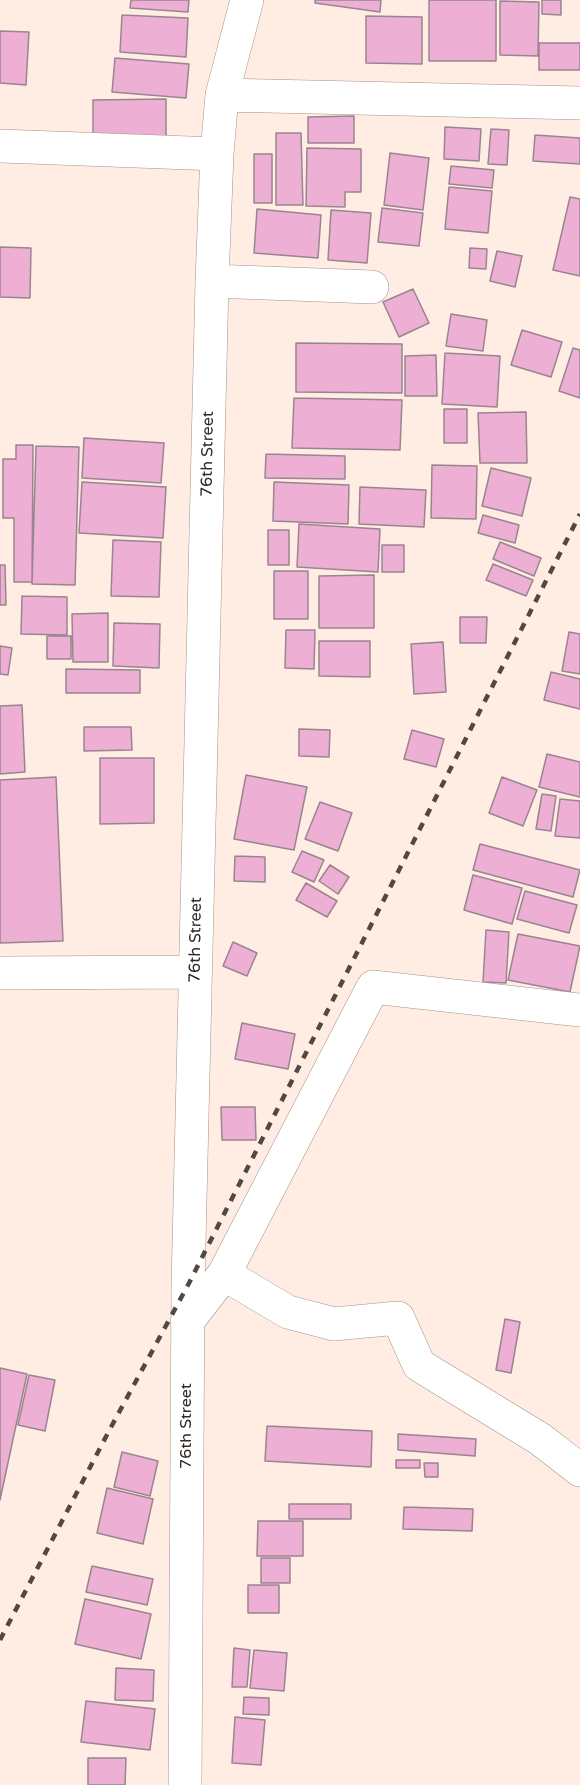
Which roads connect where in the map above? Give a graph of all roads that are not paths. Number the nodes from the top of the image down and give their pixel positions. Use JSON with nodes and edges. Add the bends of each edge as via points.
{"nodes":[{"id":1,"x":247,"y":0,"type":"edge"},
{"id":2,"x":222,"y":95,"type":"junction"},
{"id":3,"x":580,"y":103,"type":"edge"},
{"id":4,"x":0,"y":146,"type":"edge"},
{"id":5,"x":217,"y":154,"type":"junction"},
{"id":6,"x":212,"y":281,"type":"junction"},
{"id":7,"x":372,"y":287,"type":"dead end"},
{"id":8,"x":195,"y":972,"type":"junction"},
{"id":9,"x":0,"y":973,"type":"edge"},
{"id":10,"x":580,"y":1010,"type":"edge"},
{"id":11,"x":225,"y":1274,"type":"junction"},
{"id":12,"x":187,"y":1322,"type":"junction"},
{"id":13,"x":580,"y":1470,"type":"edge"},
{"id":14,"x":186,"y":1785,"type":"edge"}],
"edges":[{"from":1,"to":2,"type":"street","name":"76th Street"},
{"from":2,"to":3,"type":"street"},
{"from":2,"to":5,"type":"street","name":"76th Street"},
{"from":4,"to":5,"type":"street"},
{"from":5,"to":6,"type":"street","name":"76th Street"},
{"from":6,"to":7,"type":"street"},
{"from":6,"to":8,"type":"street","name":"76th Street"},
{"from":8,"to":9,"type":"street"},
{"from":8,"to":12,"type":"street","name":"76th Street"},
{"from":10,"to":11,"type":"street","via":[[373,987]]},
{"from":11,"to":12,"type":"street"},
{"from":11,"to":13,"type":"street","via":[[288,1312],[334,1324],[398,1318],[419,1365],[540,1439]]},
{"from":12,"to":14,"type":"street","name":"76th Street"}]}
